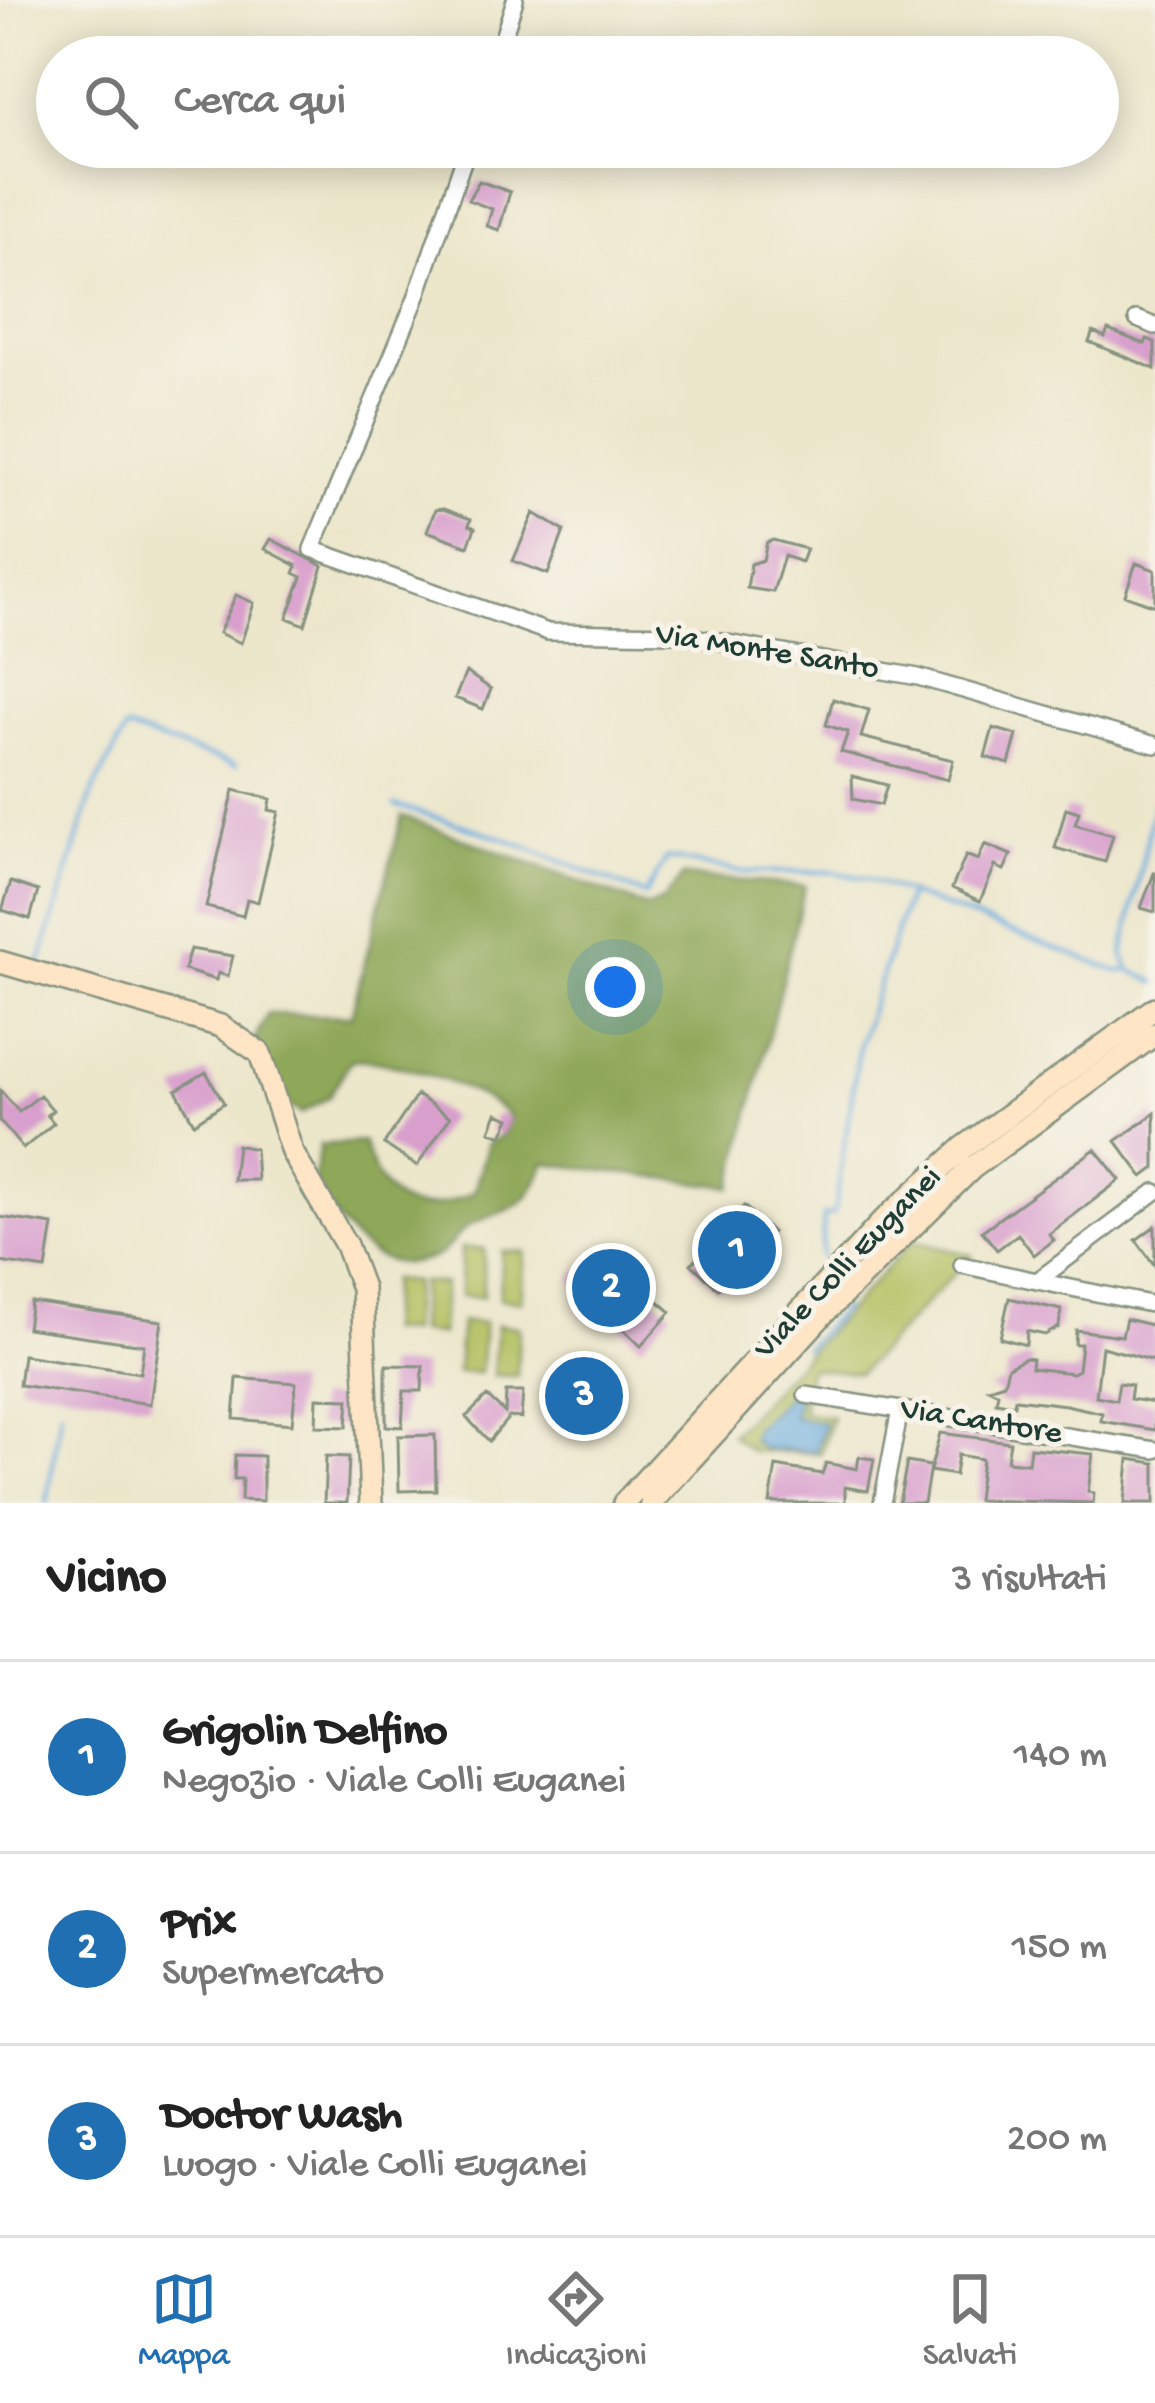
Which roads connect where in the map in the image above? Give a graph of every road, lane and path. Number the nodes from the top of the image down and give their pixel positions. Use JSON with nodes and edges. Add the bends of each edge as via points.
{"nodes":[{"id":1,"x":515,"y":0,"type":"edge"},
{"id":2,"x":504,"y":36,"type":"edge"},
{"id":3,"x":461,"y":168,"type":"edge"},
{"id":4,"x":1137,"y":319,"type":"dead end"},
{"id":5,"x":1155,"y":326,"type":"edge"},
{"id":6,"x":1155,"y":745,"type":"edge"},
{"id":7,"x":0,"y":962,"type":"edge"},
{"id":8,"x":1155,"y":1008,"type":"edge"},
{"id":9,"x":1155,"y":1034,"type":"edge"},
{"id":10,"x":1155,"y":1192,"type":"edge"},
{"id":11,"x":962,"y":1265,"type":"dead end"},
{"id":12,"x":1036,"y":1281,"type":"junction"},
{"id":13,"x":1155,"y":1305,"type":"edge"},
{"id":14,"x":806,"y":1395,"type":"dead end"},
{"id":15,"x":900,"y":1410,"type":"junction"},
{"id":16,"x":1155,"y":1450,"type":"edge"},
{"id":17,"x":371,"y":1503,"type":"edge"},
{"id":18,"x":624,"y":1503,"type":"edge"},
{"id":19,"x":651,"y":1503,"type":"edge"},
{"id":20,"x":882,"y":1503,"type":"edge"}],
"edges":[{"from":1,"to":2,"type":"street"},
{"from":3,"to":6,"type":"street","name":"Via Monte Santo","via":[[415,301],[311,549],[548,632],[677,634],[919,677]]},
{"from":4,"to":5,"type":"street"},
{"from":7,"to":17,"type":"main road","via":[[221,1026],[260,1053],[292,1152],[362,1288]]},
{"from":8,"to":18,"type":"main road","name":"Viale Colli Euganei","via":[[963,1148],[883,1221]]},
{"from":9,"to":19,"type":"main road","name":"Viale Colli Euganei","via":[[972,1168],[824,1313]]},
{"from":10,"to":12,"type":"street"},
{"from":11,"to":12,"type":"street"},
{"from":12,"to":13,"type":"street"},
{"from":14,"to":15,"type":"street","name":"Via Cantore"},
{"from":15,"to":16,"type":"street","name":"Via Cantore"},
{"from":15,"to":20,"type":"street"}]}
